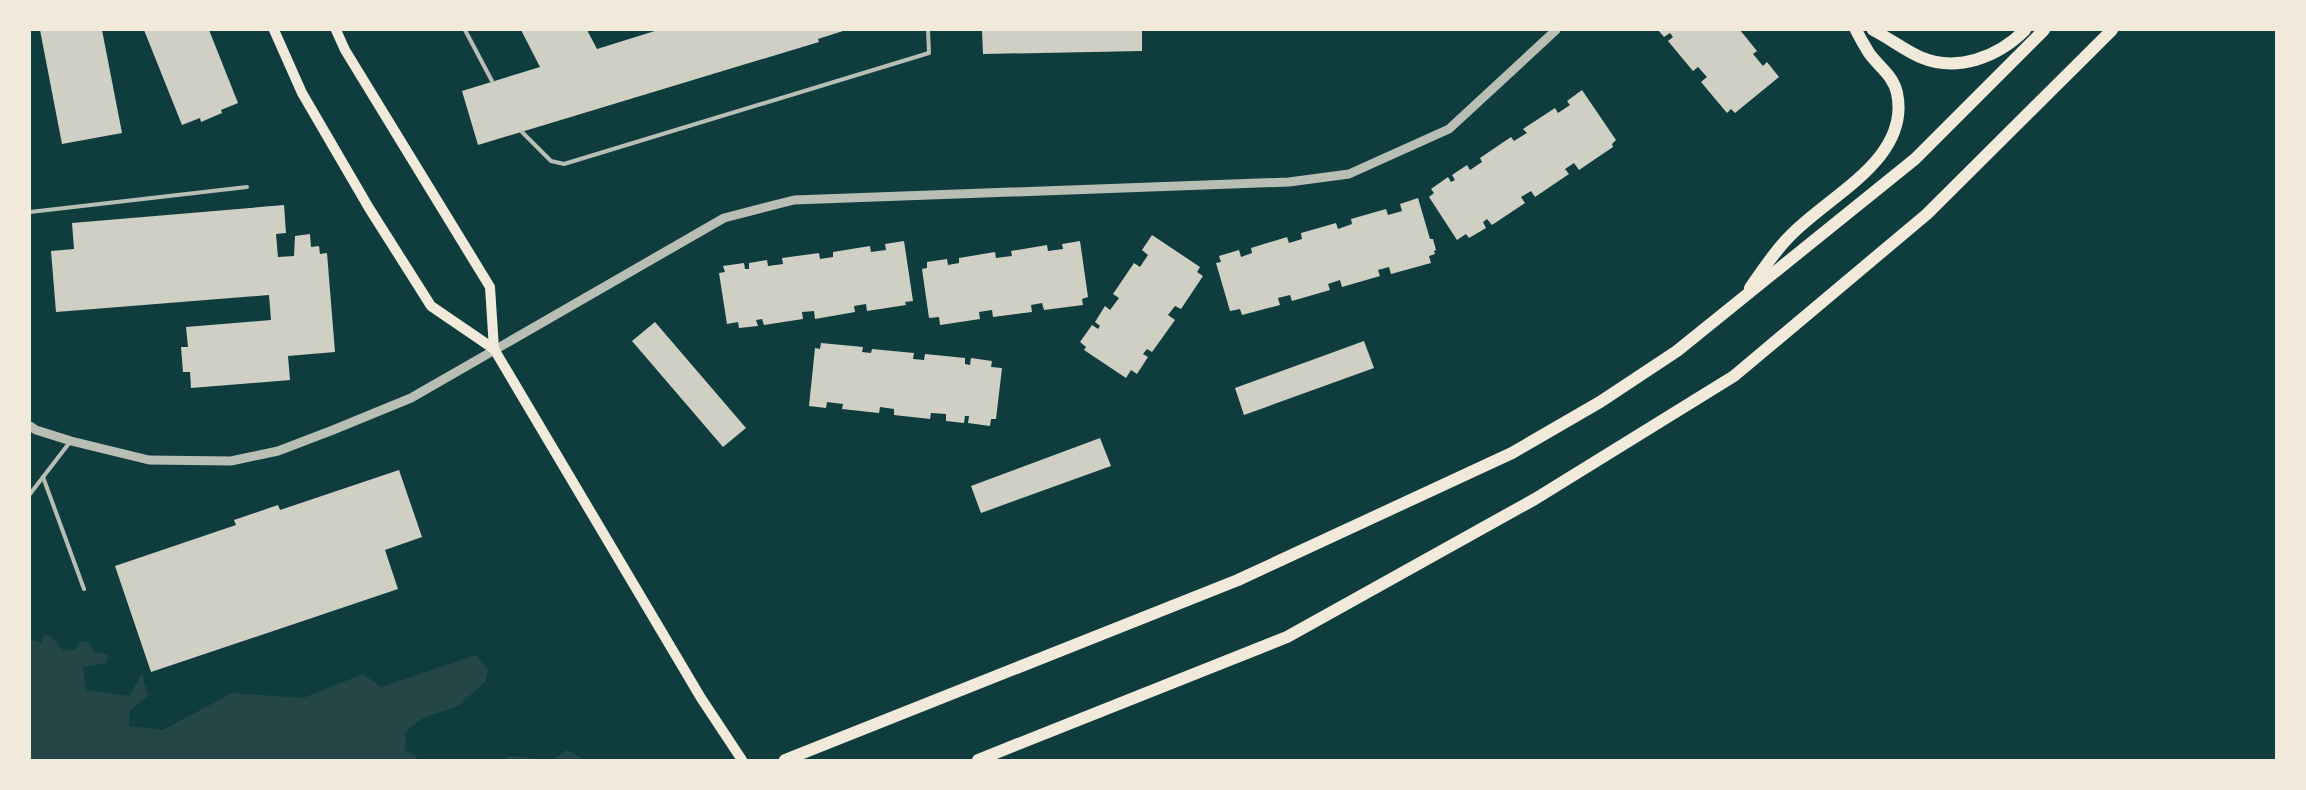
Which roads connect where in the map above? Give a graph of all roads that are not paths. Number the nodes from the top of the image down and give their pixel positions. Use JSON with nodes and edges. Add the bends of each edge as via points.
{"nodes":[{"id":1,"x":274,"y":30,"type":"edge"},
{"id":2,"x":336,"y":30,"type":"edge"},
{"id":3,"x":465,"y":30,"type":"edge"},
{"id":4,"x":928,"y":30,"type":"edge"},
{"id":5,"x":1556,"y":30,"type":"edge"},
{"id":6,"x":1856,"y":30,"type":"edge"},
{"id":7,"x":1874,"y":30,"type":"edge"},
{"id":8,"x":2025,"y":30,"type":"edge"},
{"id":9,"x":2044,"y":30,"type":"edge"},
{"id":10,"x":2112,"y":30,"type":"edge"},
{"id":11,"x":492,"y":82,"type":"dead end"},
{"id":12,"x":522,"y":132,"type":"dead end"},
{"id":13,"x":246,"y":187,"type":"dead end"},
{"id":14,"x":30,"y":212,"type":"edge"},
{"id":15,"x":1737,"y":304,"type":"junction"},
{"id":16,"x":494,"y":349,"type":"junction"},
{"id":17,"x":30,"y":426,"type":"edge"},
{"id":18,"x":71,"y":440,"type":"junction"},
{"id":19,"x":43,"y":477,"type":"junction"},
{"id":20,"x":30,"y":494,"type":"edge"},
{"id":21,"x":84,"y":589,"type":"dead end"},
{"id":22,"x":742,"y":760,"type":"edge"},
{"id":23,"x":785,"y":760,"type":"edge"},
{"id":24,"x":978,"y":760,"type":"edge"}],
"edges":[{"from":1,"to":16,"type":"main road","via":[[302,93],[431,306]]},
{"from":2,"to":16,"type":"main road","via":[[345,50],[490,286]]},
{"from":3,"to":11,"type":"lane"},
{"from":4,"to":12,"type":"lane","via":[[929,53],[564,164],[551,161]]},
{"from":5,"to":16,"type":"street","via":[[1449,129],[1349,174],[1289,182],[794,200],[724,218]]},
{"from":6,"to":15,"type":"main road","via":[[1870,54],[1891,78],[1896,91],[1899,107],[1893,136],[1869,168],[1789,237]]},
{"from":7,"to":8,"type":"main road","via":[[1919,56],[1938,63],[1954,63],[1984,58],[2016,40]]},
{"from":9,"to":15,"type":"main road","via":[[1915,159]]},
{"from":10,"to":24,"type":"main road","via":[[1927,214],[1734,376],[1535,499],[1287,637]]},
{"from":13,"to":14,"type":"lane"},
{"from":15,"to":23,"type":"main road","via":[[1662,361],[1600,402],[1512,453],[1238,580]]},
{"from":16,"to":18,"type":"street","via":[[410,398],[278,451],[231,461],[149,460]]},
{"from":16,"to":22,"type":"main road","via":[[696,689]]},
{"from":17,"to":18,"type":"street"},
{"from":18,"to":19,"type":"lane"},
{"from":19,"to":20,"type":"lane"},
{"from":19,"to":21,"type":"lane"}]}
